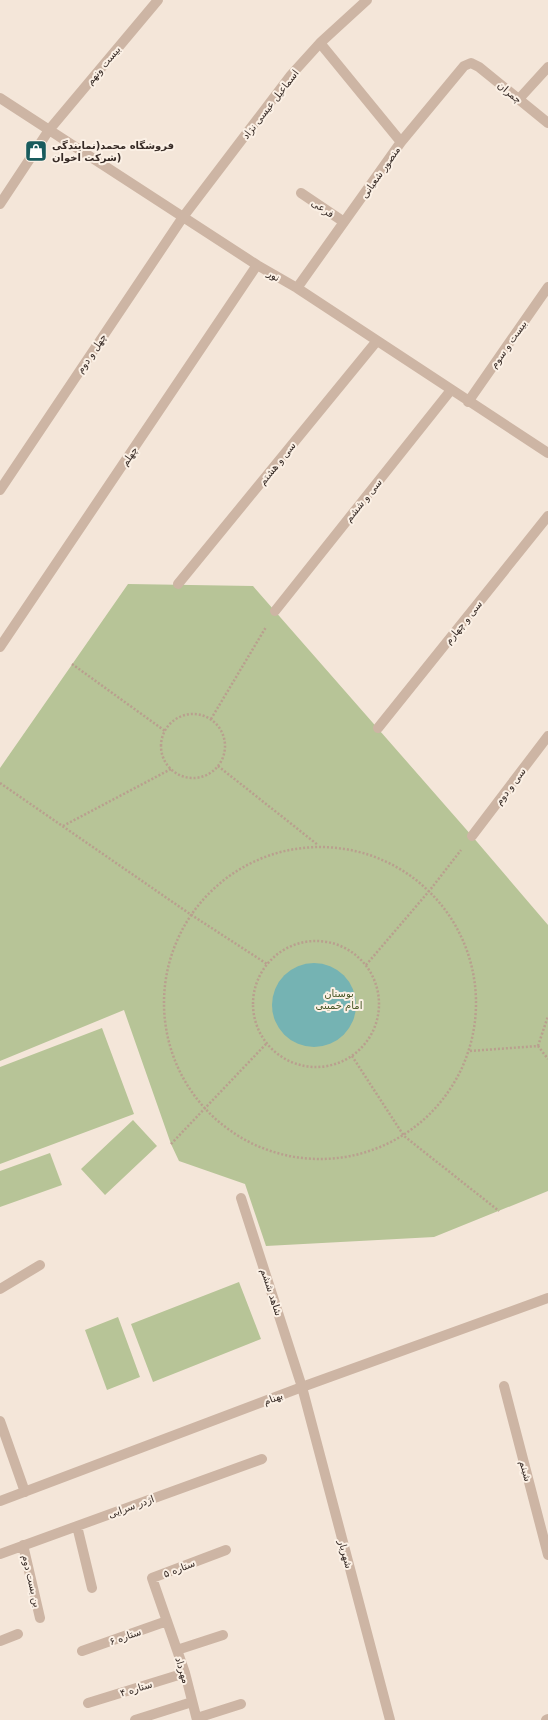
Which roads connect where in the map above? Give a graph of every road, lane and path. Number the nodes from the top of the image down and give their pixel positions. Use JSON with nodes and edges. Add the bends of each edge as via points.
{"nodes":[{"id":1,"x":158,"y":0,"type":"edge"},
{"id":2,"x":367,"y":0,"type":"edge"},
{"id":3,"x":320,"y":43,"type":"junction"},
{"id":4,"x":471,"y":63,"type":"joint"},
{"id":5,"x":548,"y":66,"type":"edge"},
{"id":6,"x":0,"y":98,"type":"edge"},
{"id":7,"x":518,"y":100,"type":"junction"},
{"id":8,"x":548,"y":124,"type":"edge"},
{"id":9,"x":49,"y":130,"type":"junction"},
{"id":10,"x":401,"y":142,"type":"junction"},
{"id":11,"x":301,"y":193,"type":"dead end"},
{"id":12,"x":0,"y":204,"type":"edge"},
{"id":13,"x":183,"y":217,"type":"junction"},
{"id":14,"x":344,"y":222,"type":"junction"},
{"id":15,"x":257,"y":265,"type":"junction"},
{"id":16,"x":548,"y":286,"type":"edge"},
{"id":17,"x":297,"y":288,"type":"junction"},
{"id":18,"x":376,"y":342,"type":"junction"},
{"id":19,"x":451,"y":390,"type":"junction"},
{"id":20,"x":468,"y":402,"type":"junction"},
{"id":21,"x":548,"y":453,"type":"edge"},
{"id":22,"x":0,"y":490,"type":"edge"},
{"id":23,"x":548,"y":516,"type":"edge"},
{"id":24,"x":178,"y":584,"type":"dead end"},
{"id":25,"x":275,"y":611,"type":"joint"},
{"id":26,"x":0,"y":648,"type":"edge"},
{"id":27,"x":72,"y":664,"type":"dead end"},
{"id":28,"x":211,"y":719,"type":"junction"},
{"id":29,"x":378,"y":728,"type":"dead end"},
{"id":30,"x":165,"y":731,"type":"junction"},
{"id":31,"x":548,"y":736,"type":"edge"},
{"id":32,"x":218,"y":766,"type":"junction"},
{"id":33,"x":171,"y":769,"type":"junction"},
{"id":34,"x":0,"y":783,"type":"edge"},
{"id":35,"x":63,"y":826,"type":"junction"},
{"id":36,"x":472,"y":836,"type":"joint"},
{"id":37,"x":319,"y":846,"type":"junction"},
{"id":38,"x":430,"y":890,"type":"junction"},
{"id":39,"x":190,"y":914,"type":"junction"},
{"id":40,"x":267,"y":964,"type":"junction"},
{"id":41,"x":366,"y":965,"type":"junction"},
{"id":42,"x":548,"y":1016,"type":"edge"},
{"id":43,"x":266,"y":1044,"type":"junction"},
{"id":44,"x":538,"y":1046,"type":"junction"},
{"id":45,"x":470,"y":1051,"type":"junction"},
{"id":46,"x":352,"y":1056,"type":"junction"},
{"id":47,"x":548,"y":1059,"type":"edge"},
{"id":48,"x":204,"y":1110,"type":"junction"},
{"id":49,"x":404,"y":1136,"type":"junction"},
{"id":50,"x":171,"y":1144,"type":"dead end"},
{"id":51,"x":241,"y":1198,"type":"dead end"},
{"id":52,"x":498,"y":1211,"type":"dead end"},
{"id":53,"x":40,"y":1265,"type":"dead end"},
{"id":54,"x":0,"y":1289,"type":"edge"},
{"id":55,"x":548,"y":1298,"type":"edge"},
{"id":56,"x":504,"y":1386,"type":"dead end"},
{"id":57,"x":302,"y":1387,"type":"junction"},
{"id":58,"x":0,"y":1421,"type":"edge"},
{"id":59,"x":262,"y":1458,"type":"dead end"},
{"id":60,"x":25,"y":1492,"type":"junction"},
{"id":61,"x":0,"y":1501,"type":"edge"},
{"id":62,"x":77,"y":1526,"type":"junction"},
{"id":63,"x":24,"y":1545,"type":"junction"},
{"id":64,"x":226,"y":1550,"type":"dead end"},
{"id":65,"x":0,"y":1554,"type":"edge"},
{"id":66,"x":548,"y":1555,"type":"edge"},
{"id":67,"x":92,"y":1588,"type":"dead end"},
{"id":68,"x":40,"y":1618,"type":"dead end"},
{"id":69,"x":167,"y":1621,"type":"junction"},
{"id":70,"x":18,"y":1634,"type":"dead end"},
{"id":71,"x":223,"y":1635,"type":"dead end"},
{"id":72,"x":0,"y":1641,"type":"edge"},
{"id":73,"x":177,"y":1650,"type":"junction"},
{"id":74,"x":82,"y":1651,"type":"dead end"},
{"id":75,"x":185,"y":1674,"type":"junction"},
{"id":76,"x":192,"y":1702,"type":"junction"},
{"id":77,"x":88,"y":1703,"type":"dead end"},
{"id":78,"x":241,"y":1704,"type":"dead end"},
{"id":79,"x":197,"y":1719,"type":"edge"},
{"id":80,"x":135,"y":1720,"type":"edge"},
{"id":81,"x":390,"y":1720,"type":"edge"}],
"edges":[{"from":1,"to":9,"type":"street","name":"بیست ونهم"},
{"from":2,"to":3,"type":"street","name":"اسماعیل عیسی نژاد"},
{"from":3,"to":10,"type":"street"},
{"from":3,"to":13,"type":"street","name":"اسماعیل عیسی نژاد","via":[[291,75]]},
{"from":4,"to":7,"type":"street","name":"چمران"},
{"from":4,"to":10,"type":"street","name":"منصور شعبانی","via":[[464,66]]},
{"from":5,"to":7,"type":"street"},
{"from":6,"to":9,"type":"street","name":"نور"},
{"from":7,"to":8,"type":"street","name":"چمران"},
{"from":9,"to":12,"type":"street","name":"بیست ونهم"},
{"from":9,"to":13,"type":"street","name":"نور"},
{"from":10,"to":14,"type":"street","name":"منصور شعبانی"},
{"from":11,"to":14,"type":"street","name":"فرعی"},
{"from":13,"to":15,"type":"street","name":"نور"},
{"from":13,"to":22,"type":"street","name":"چهل و دوم"},
{"from":14,"to":17,"type":"street","name":"منصور شعبانی"},
{"from":15,"to":17,"type":"street","name":"نور"},
{"from":15,"to":26,"type":"street","name":"چهلم"},
{"from":16,"to":20,"type":"street","name":"بیست و سوم"},
{"from":17,"to":18,"type":"street","name":"نور"},
{"from":18,"to":19,"type":"street","name":"نور"},
{"from":18,"to":24,"type":"street","name":"سی و هشتم"},
{"from":19,"to":20,"type":"street","name":"نور"},
{"from":19,"to":25,"type":"street","name":"سی و ششم"},
{"from":20,"to":21,"type":"street","name":"نور"},
{"from":23,"to":29,"type":"street","name":"سی و چهارم"},
{"from":25,"to":28,"type":"path"},
{"from":27,"to":30,"type":"path"},
{"from":28,"to":30,"type":"path","via":[[190,714],[171,722]]},
{"from":28,"to":32,"type":"path","via":[[219,726],[225,746]]},
{"from":30,"to":33,"type":"path","via":[[162,751]]},
{"from":31,"to":36,"type":"street","name":"سی و دوم"},
{"from":32,"to":33,"type":"path","via":[[201,777],[190,778]]},
{"from":32,"to":37,"type":"path"},
{"from":33,"to":35,"type":"path"},
{"from":34,"to":35,"type":"path"},
{"from":35,"to":39,"type":"path"},
{"from":36,"to":38,"type":"path"},
{"from":37,"to":38,"type":"path","via":[[359,850],[372,855],[397,865]]},
{"from":37,"to":39,"type":"path","via":[[282,850],[246,864],[215,886]]},
{"from":38,"to":41,"type":"path"},
{"from":38,"to":45,"type":"path","via":[[457,924],[472,964],[477,1008]]},
{"from":39,"to":40,"type":"path"},
{"from":39,"to":48,"type":"path","via":[[171,952],[163,994],[166,1036],[180,1076]]},
{"from":40,"to":41,"type":"path","via":[[281,951],[298,943],[316,941],[340,946],[352,952]]},
{"from":40,"to":43,"type":"path","via":[[257,979],[253,995],[257,1029]]},
{"from":41,"to":46,"type":"path","via":[[376,982],[379,1003],[376,1023],[367,1042]]},
{"from":42,"to":44,"type":"path"},
{"from":43,"to":46,"type":"path","via":[[280,1056],[297,1065],[316,1068],[335,1064]]},
{"from":43,"to":48,"type":"path"},
{"from":44,"to":45,"type":"path"},
{"from":44,"to":47,"type":"path"},
{"from":45,"to":49,"type":"path","via":[[454,1084],[432,1112]]},
{"from":46,"to":49,"type":"path"},
{"from":48,"to":49,"type":"path","via":[[238,1138],[278,1155],[321,1160],[364,1153]]},
{"from":48,"to":50,"type":"path"},
{"from":49,"to":52,"type":"path"},
{"from":51,"to":57,"type":"street","name":"شاهد ششم"},
{"from":53,"to":54,"type":"street"},
{"from":55,"to":57,"type":"street","name":"بهنام"},
{"from":56,"to":66,"type":"street","name":"شبنم"},
{"from":57,"to":60,"type":"street","name":"بهنام"},
{"from":57,"to":81,"type":"street","name":"شهریار"},
{"from":58,"to":60,"type":"street"},
{"from":59,"to":62,"type":"street","name":"اژدر سرایی"},
{"from":60,"to":61,"type":"street","name":"بهنام"},
{"from":62,"to":63,"type":"street","name":"اژدر سرایی"},
{"from":62,"to":67,"type":"street"},
{"from":63,"to":65,"type":"street","name":"اژدر سرایی"},
{"from":63,"to":68,"type":"street","name":"بن بست دوم"},
{"from":64,"to":69,"type":"street","name":"ستاره ۵","via":[[152,1578]]},
{"from":69,"to":73,"type":"street","name":"مهرداد"},
{"from":69,"to":74,"type":"street","name":"ستاره ۶"},
{"from":70,"to":72,"type":"street"},
{"from":71,"to":73,"type":"street"},
{"from":73,"to":75,"type":"street","name":"مهرداد"},
{"from":75,"to":76,"type":"street","name":"مهرداد"},
{"from":75,"to":77,"type":"street","name":"ستاره ۴"},
{"from":76,"to":79,"type":"street","name":"مهرداد"},
{"from":76,"to":80,"type":"street"},
{"from":78,"to":79,"type":"street"}]}
